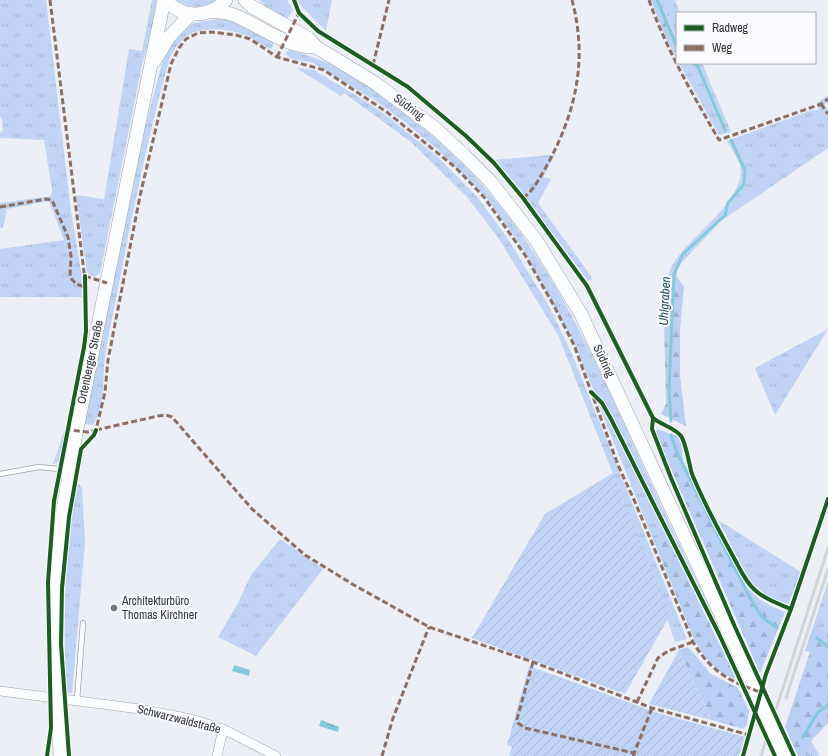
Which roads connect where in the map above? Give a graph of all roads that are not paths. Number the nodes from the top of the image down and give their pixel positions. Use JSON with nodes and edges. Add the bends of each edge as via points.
{"nodes":[{"id":1,"x":165,"y":0,"type":"edge"},
{"id":2,"x":226,"y":0,"type":"edge"},
{"id":3,"x":245,"y":0,"type":"edge"},
{"id":4,"x":211,"y":11,"type":"junction"},
{"id":5,"x":191,"y":14,"type":"junction"},
{"id":6,"x":316,"y":47,"type":"junction"},
{"id":7,"x":151,"y":67,"type":"junction"},
{"id":8,"x":69,"y":470,"type":"junction"},
{"id":9,"x":0,"y":474,"type":"edge"},
{"id":10,"x":83,"y":623,"type":"dead end"},
{"id":11,"x":0,"y":691,"type":"edge"},
{"id":12,"x":58,"y":699,"type":"junction"},
{"id":13,"x":77,"y":700,"type":"junction"},
{"id":14,"x":223,"y":729,"type":"junction"},
{"id":15,"x":60,"y":756,"type":"edge"},
{"id":16,"x":217,"y":756,"type":"edge"},
{"id":17,"x":276,"y":756,"type":"edge"},
{"id":18,"x":785,"y":756,"type":"edge"}],
"edges":[{"from":1,"to":5,"type":"street","via":[[175,8]]},
{"from":1,"to":7,"type":"street","name":"Ortenberger Straße"},
{"from":2,"to":4,"type":"street"},
{"from":3,"to":6,"type":"street","name":"Südring","via":[[251,6],[308,38]]},
{"from":4,"to":5,"type":"street"},
{"from":4,"to":6,"type":"street","name":"Südring","via":[[234,15],[303,47]]},
{"from":5,"to":7,"type":"street","name":"Ortenberger Straße","via":[[169,37]]},
{"from":6,"to":18,"type":"street","name":"Südring","bridge":true,"via":[[370,79],[435,128],[490,181],[536,240],[584,320]]},
{"from":7,"to":8,"type":"street","name":"Ortenberger Straße"},
{"from":8,"to":9,"type":"lane","via":[[34,467]]},
{"from":8,"to":12,"type":"street","name":"Ortenberger Straße","via":[[55,585]]},
{"from":10,"to":13,"type":"lane"},
{"from":11,"to":12,"type":"street","name":"Schwarzwaldstraße"},
{"from":12,"to":13,"type":"street","name":"Schwarzwaldstraße"},
{"from":12,"to":15,"type":"street","name":"Ortenberger Straße"},
{"from":13,"to":14,"type":"street","name":"Schwarzwaldstraße","via":[[140,708]]},
{"from":14,"to":16,"type":"street"},
{"from":14,"to":17,"type":"street","name":"Schwarzwaldstraße"}]}
